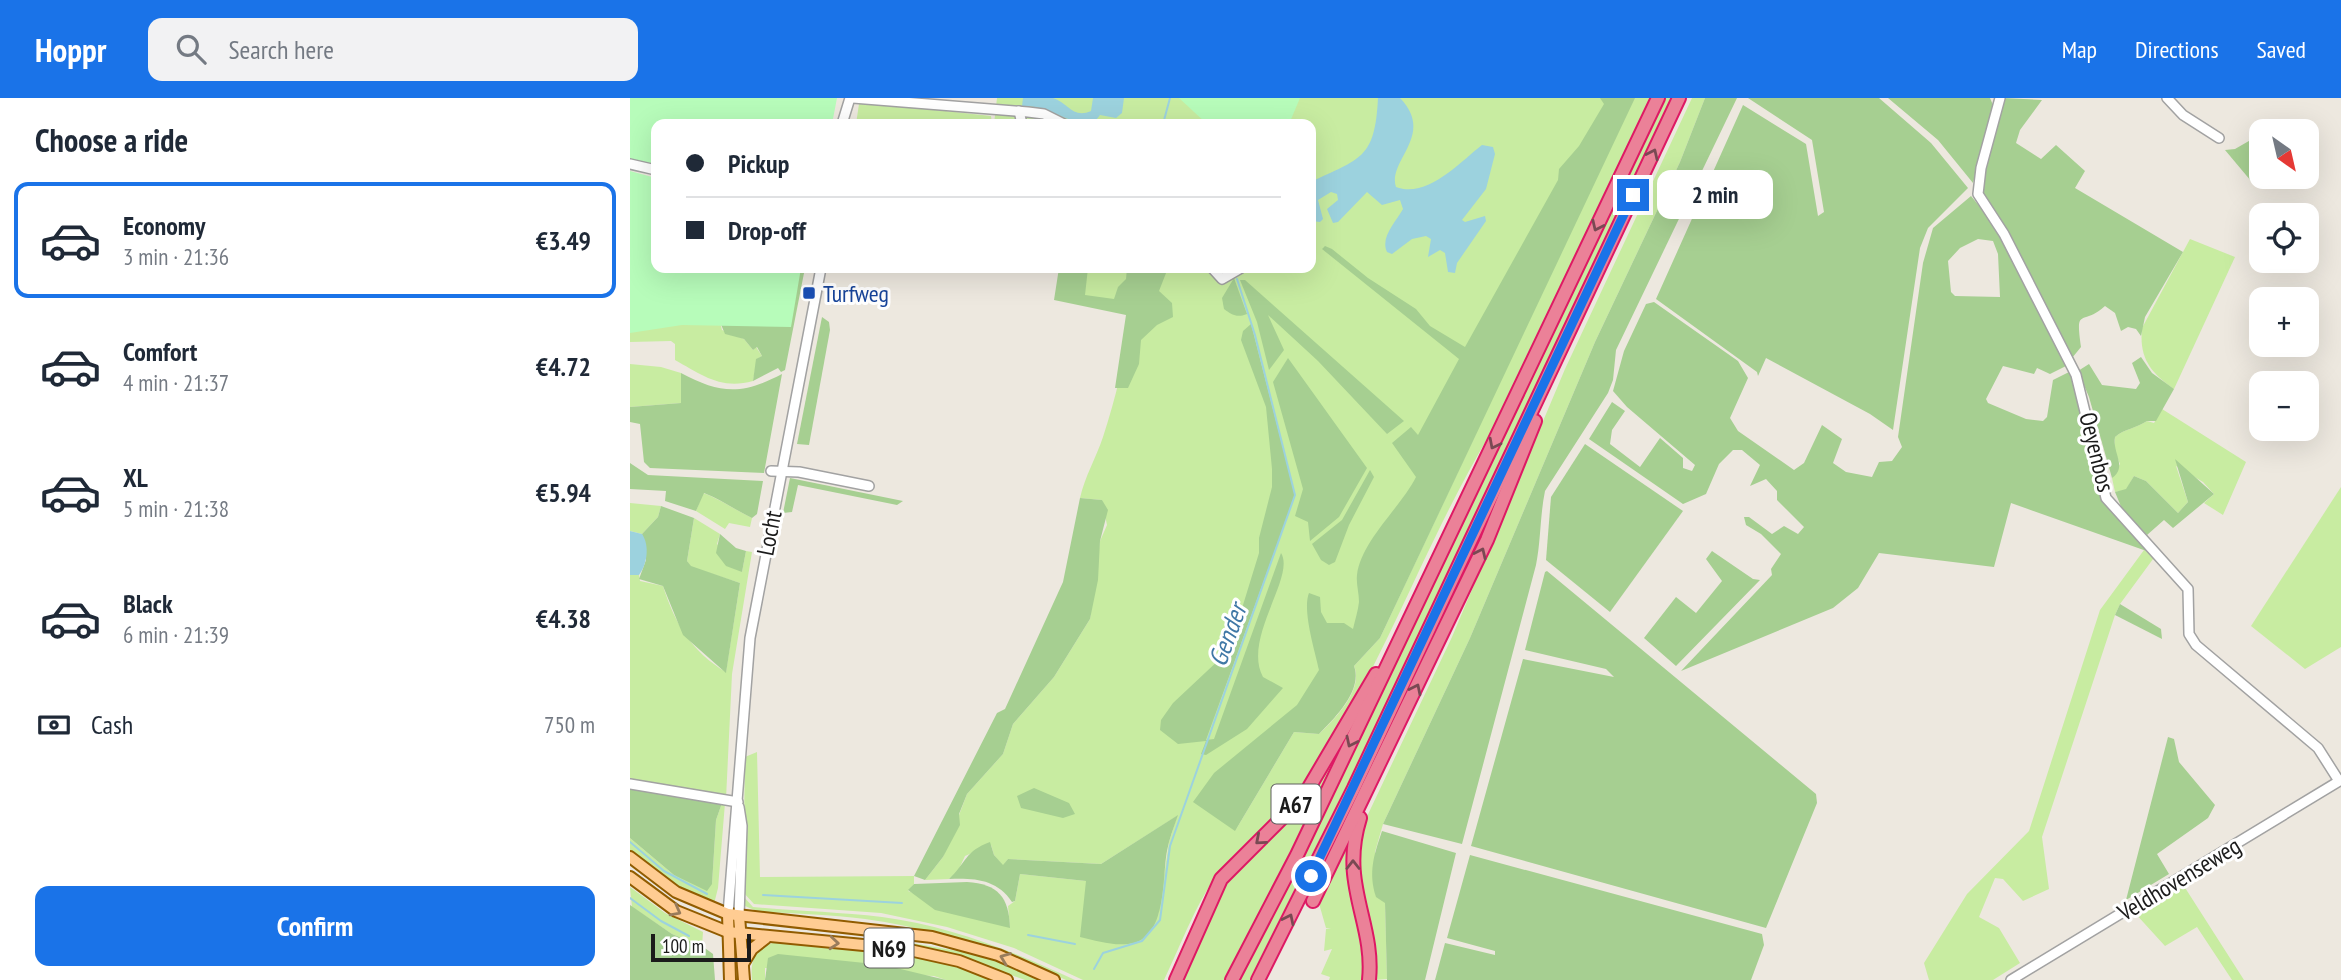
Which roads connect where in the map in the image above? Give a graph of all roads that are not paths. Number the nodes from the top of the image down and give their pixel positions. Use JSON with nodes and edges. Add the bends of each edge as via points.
{"nodes":[{"id":1,"x":851,"y":98,"type":"edge"},
{"id":2,"x":1658,"y":98,"type":"edge"},
{"id":3,"x":1679,"y":98,"type":"edge"},
{"id":4,"x":2000,"y":98,"type":"edge"},
{"id":5,"x":2167,"y":98,"type":"edge"},
{"id":6,"x":1019,"y":111,"type":"junction"},
{"id":7,"x":844,"y":119,"type":"edge"},
{"id":8,"x":849,"y":119,"type":"edge"},
{"id":9,"x":1021,"y":119,"type":"edge"},
{"id":10,"x":1054,"y":119,"type":"edge"},
{"id":11,"x":2218,"y":138,"type":"dead end"},
{"id":12,"x":630,"y":164,"type":"edge"},
{"id":13,"x":651,"y":169,"type":"edge"},
{"id":14,"x":820,"y":273,"type":"edge"},
{"id":15,"x":1217,"y":273,"type":"edge"},
{"id":16,"x":1232,"y":273,"type":"edge"},
{"id":17,"x":1550,"y":371,"type":"junction"},
{"id":18,"x":776,"y":471,"type":"junction"},
{"id":19,"x":869,"y":486,"type":"dead end"},
{"id":20,"x":1402,"y":636,"type":"junction"},
{"id":21,"x":1376,"y":772,"type":"junction"},
{"id":22,"x":2340,"y":781,"type":"edge"},
{"id":23,"x":630,"y":784,"type":"edge"},
{"id":24,"x":738,"y":802,"type":"junction"},
{"id":25,"x":630,"y":857,"type":"edge"},
{"id":26,"x":630,"y":877,"type":"edge"},
{"id":27,"x":1313,"y":901,"type":"dead end"},
{"id":28,"x":733,"y":915,"type":"junction"},
{"id":29,"x":733,"y":933,"type":"junction"},
{"id":30,"x":766,"y":938,"type":"junction"},
{"id":31,"x":743,"y":965,"type":"junction"},
{"id":32,"x":2014,"y":979,"type":"edge"},
{"id":33,"x":730,"y":980,"type":"edge"},
{"id":34,"x":744,"y":980,"type":"edge"},
{"id":35,"x":1007,"y":980,"type":"edge"},
{"id":36,"x":1054,"y":980,"type":"edge"},
{"id":37,"x":1175,"y":980,"type":"edge"},
{"id":38,"x":1233,"y":980,"type":"edge"},
{"id":39,"x":1258,"y":980,"type":"edge"},
{"id":40,"x":1368,"y":980,"type":"edge"}],
"edges":[{"from":1,"to":6,"type":"street"},
{"from":1,"to":7,"type":"street"},
{"from":1,"to":8,"type":"street"},
{"from":2,"to":20,"type":"highway","number":"A67","one_way":true},
{"from":17,"to":3,"type":"highway","number":"A67","one_way":true},
{"from":4,"to":22,"type":"street","name":"Oeyenbos","via":[[1980,168],[1978,194],[2004,233],[2073,366],[2106,498],[2188,589],[2189,634],[2196,645],[2318,748]]},
{"from":5,"to":11,"type":"street","via":[[2183,115]]},
{"from":6,"to":9,"type":"street"},
{"from":6,"to":10,"type":"street"},
{"from":12,"to":13,"type":"street"},
{"from":14,"to":18,"type":"street","name":"Locht"},
{"from":15,"to":16,"type":"street","via":[[1222,279]]},
{"from":21,"to":17,"type":"highway","number":"A67","one_way":true,"via":[[1487,540]]},
{"from":39,"to":17,"type":"highway","number":"A67","one_way":true,"via":[[1354,788]]},
{"from":18,"to":19,"type":"street"},
{"from":18,"to":24,"type":"street","name":"Locht","via":[[750,638]]},
{"from":20,"to":37,"type":"highway","number":"A67","one_way":true,"via":[[1304,796],[1221,879]]},
{"from":20,"to":38,"type":"highway","number":"A67","one_way":true},
{"from":21,"to":27,"type":"highway","number":"A67"},
{"from":40,"to":21,"type":"highway","number":"A67","one_way":true,"via":[[1368,952],[1352,871],[1358,822]]},
{"from":22,"to":32,"type":"street","name":"Veldhovenseweg"},
{"from":23,"to":24,"type":"street"},
{"from":24,"to":28,"type":"street","name":"Locht"},
{"from":25,"to":28,"type":"main road","number":"N69","via":[[676,892]]},
{"from":26,"to":29,"type":"main road","number":"N69","one_way":true,"via":[[676,911]]},
{"from":28,"to":29,"type":"main road","name":"Locht"},
{"from":36,"to":28,"type":"main road","number":"N69","one_way":true,"via":[[990,953],[932,937]]},
{"from":29,"to":30,"type":"main road","number":"N69"},
{"from":29,"to":31,"type":"main road","name":"Locht"},
{"from":29,"to":33,"type":"main road","name":"Locht"},
{"from":30,"to":31,"type":"main road","via":[[752,948]]},
{"from":30,"to":35,"type":"main road","number":"N69","one_way":true,"via":[[905,949],[970,965]]},
{"from":31,"to":34,"type":"main road","name":"Locht"}]}
